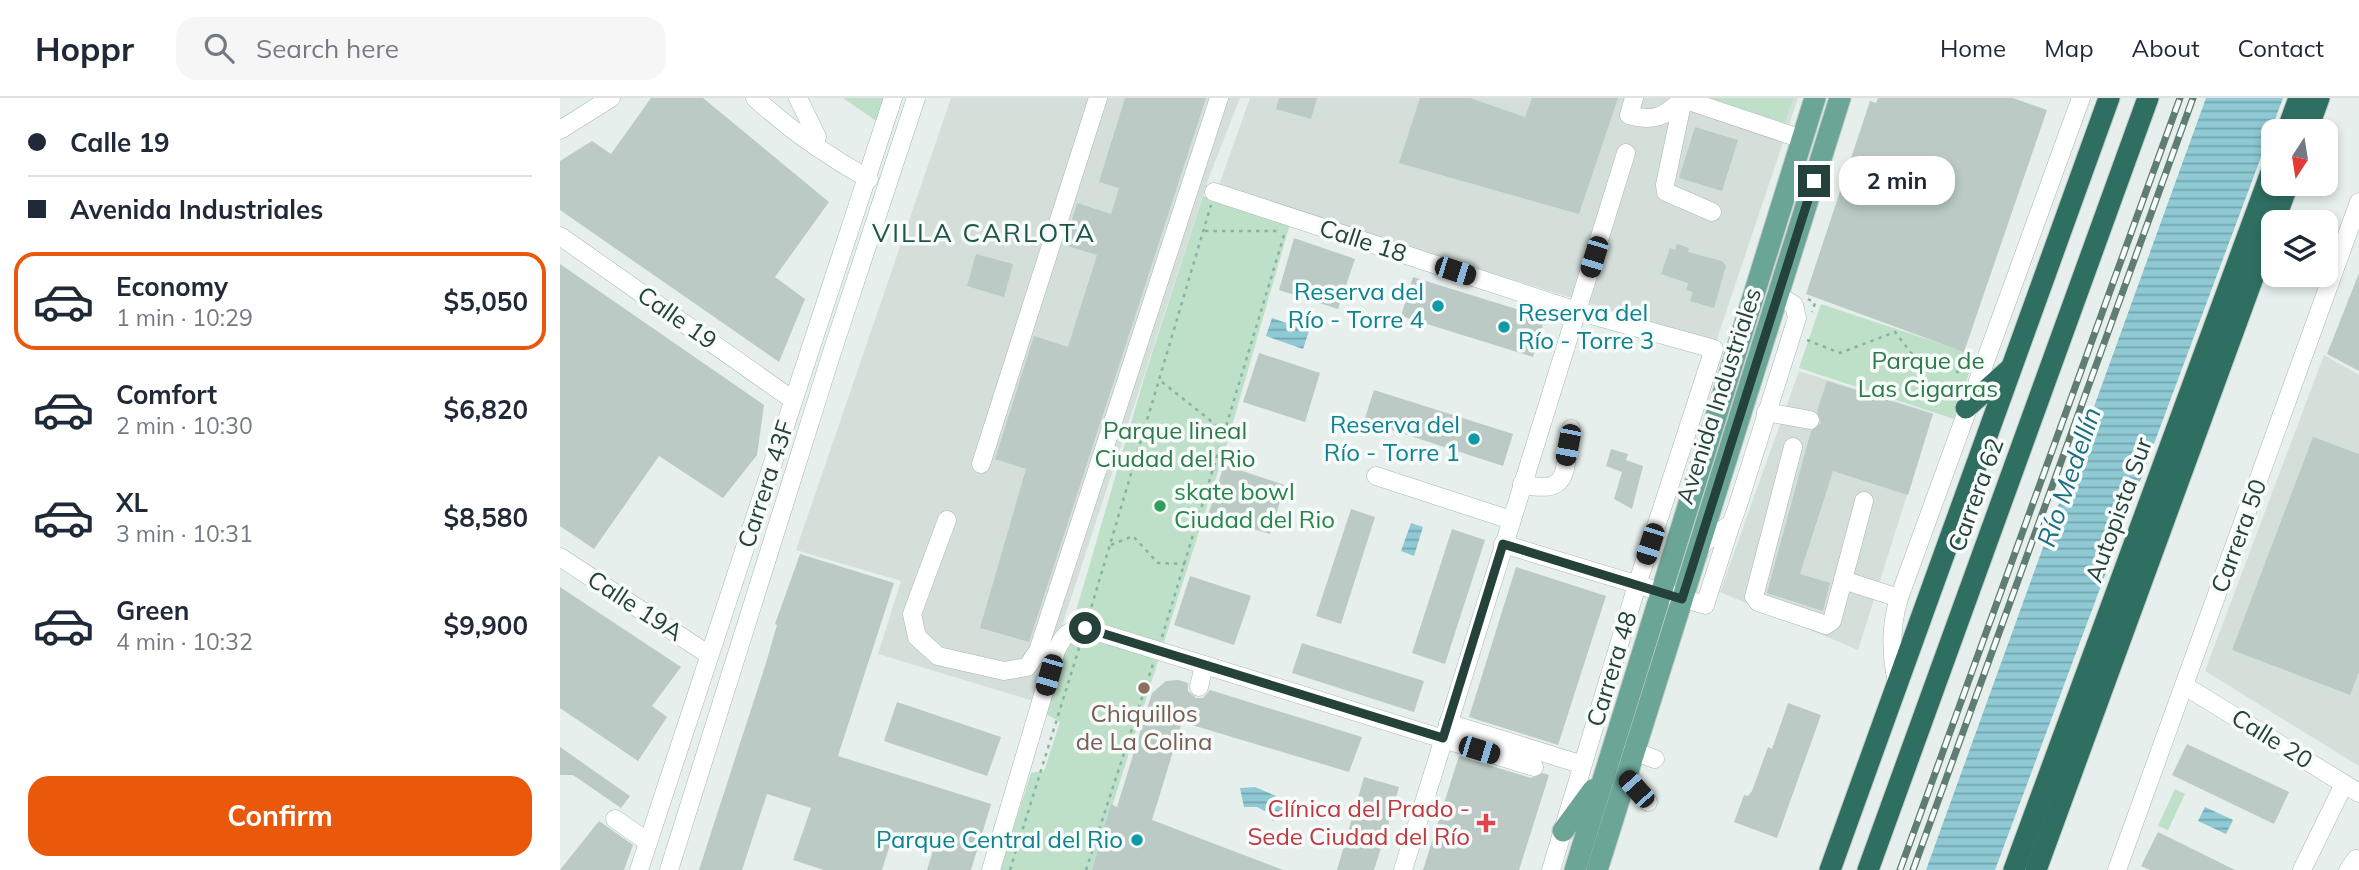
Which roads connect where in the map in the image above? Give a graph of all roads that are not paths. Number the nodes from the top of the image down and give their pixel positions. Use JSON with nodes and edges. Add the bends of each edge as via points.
{"nodes":[{"id":1,"x":611,"y":98,"type":"edge"},
{"id":2,"x":755,"y":98,"type":"edge"},
{"id":3,"x":778,"y":98,"type":"edge"},
{"id":4,"x":798,"y":98,"type":"edge"},
{"id":5,"x":893,"y":98,"type":"edge"},
{"id":6,"x":916,"y":98,"type":"edge"},
{"id":7,"x":1098,"y":98,"type":"edge"},
{"id":8,"x":1219,"y":98,"type":"edge"},
{"id":9,"x":1634,"y":98,"type":"edge"},
{"id":10,"x":1815,"y":98,"type":"edge"},
{"id":11,"x":1840,"y":98,"type":"edge"},
{"id":12,"x":2081,"y":98,"type":"edge"},
{"id":13,"x":2109,"y":98,"type":"edge"},
{"id":14,"x":2148,"y":98,"type":"edge"},
{"id":15,"x":2299,"y":98,"type":"edge"},
{"id":16,"x":2319,"y":98,"type":"edge"},
{"id":17,"x":1683,"y":99,"type":"edge"},
{"id":18,"x":2291,"y":119,"type":"edge"},
{"id":19,"x":2311,"y":119,"type":"edge"},
{"id":20,"x":779,"y":121,"type":"junction"},
{"id":21,"x":560,"y":130,"type":"edge"},
{"id":22,"x":2096,"y":136,"type":"junction"},
{"id":23,"x":817,"y":137,"type":"dead end"},
{"id":24,"x":1802,"y":139,"type":"junction"},
{"id":25,"x":1626,"y":153,"type":"dead end"},
{"id":26,"x":869,"y":179,"type":"junction"},
{"id":27,"x":1214,"y":192,"type":"road end"},
{"id":28,"x":2262,"y":196,"type":"edge"},
{"id":29,"x":2359,"y":202,"type":"edge"},
{"id":30,"x":1712,"y":212,"type":"dead end"},
{"id":31,"x":560,"y":236,"type":"edge"},
{"id":32,"x":2261,"y":256,"type":"edge"},
{"id":33,"x":1779,"y":296,"type":"junction"},
{"id":34,"x":1577,"y":311,"type":"junction"},
{"id":35,"x":1714,"y":349,"type":"joint"},
{"id":36,"x":2012,"y":367,"type":"junction"},
{"id":37,"x":793,"y":400,"type":"junction"},
{"id":38,"x":1966,"y":408,"type":"junction"},
{"id":39,"x":1766,"y":412,"type":"junction"},
{"id":40,"x":1810,"y":420,"type":"dead end"},
{"id":41,"x":1571,"y":429,"type":"dead end"},
{"id":42,"x":1793,"y":447,"type":"dead end"},
{"id":43,"x":981,"y":464,"type":"dead end"},
{"id":44,"x":1376,"y":476,"type":"dead end"},
{"id":45,"x":1522,"y":484,"type":"junction"},
{"id":46,"x":1864,"y":501,"type":"dead end"},
{"id":47,"x":947,"y":520,"type":"dead end"},
{"id":48,"x":1511,"y":520,"type":"junction"},
{"id":49,"x":1731,"y":524,"type":"junction"},
{"id":50,"x":1503,"y":544,"type":"junction"},
{"id":51,"x":1699,"y":546,"type":"junction"},
{"id":52,"x":560,"y":557,"type":"edge"},
{"id":53,"x":1843,"y":580,"type":"junction"},
{"id":54,"x":1637,"y":585,"type":"junction"},
{"id":55,"x":1660,"y":592,"type":"junction"},
{"id":56,"x":1899,"y":598,"type":"junction"},
{"id":57,"x":1682,"y":599,"type":"junction"},
{"id":58,"x":709,"y":656,"type":"junction"},
{"id":59,"x":1204,"y":665,"type":"junction"},
{"id":60,"x":1897,"y":683,"type":"junction"},
{"id":61,"x":2185,"y":686,"type":"junction"},
{"id":62,"x":1199,"y":687,"type":"dead end"},
{"id":63,"x":1446,"y":730,"type":"junction"},
{"id":64,"x":1634,"y":752,"type":"junction"},
{"id":65,"x":1655,"y":759,"type":"dead end"},
{"id":66,"x":1577,"y":763,"type":"dead end"},
{"id":67,"x":1534,"y":767,"type":"dead end"},
{"id":68,"x":1604,"y":775,"type":"junction"},
{"id":69,"x":1626,"y":778,"type":"junction"},
{"id":70,"x":2352,"y":788,"type":"edge"},
{"id":71,"x":1619,"y":803,"type":"junction"},
{"id":72,"x":615,"y":819,"type":"dead end"},
{"id":73,"x":1563,"y":831,"type":"junction"},
{"id":74,"x":648,"y":842,"type":"junction"},
{"id":75,"x":639,"y":870,"type":"edge"},
{"id":76,"x":669,"y":870,"type":"edge"},
{"id":77,"x":991,"y":870,"type":"edge"},
{"id":78,"x":1403,"y":870,"type":"edge"},
{"id":79,"x":1551,"y":870,"type":"edge"},
{"id":80,"x":1575,"y":870,"type":"edge"},
{"id":81,"x":1597,"y":870,"type":"edge"},
{"id":82,"x":1829,"y":870,"type":"edge"},
{"id":83,"x":1868,"y":870,"type":"edge"},
{"id":84,"x":2014,"y":870,"type":"edge"},
{"id":85,"x":2036,"y":870,"type":"edge"},
{"id":86,"x":2117,"y":870,"type":"edge"},
{"id":87,"x":2302,"y":870,"type":"edge"}],
"edges":[{"from":1,"to":21,"type":"street"},
{"from":2,"to":20,"type":"street"},
{"from":3,"to":20,"type":"street"},
{"from":4,"to":23,"type":"street"},
{"from":5,"to":26,"type":"street","name":"Carrera 43F"},
{"from":6,"to":76,"type":"street","name":"Carrera 43F"},
{"from":7,"to":43,"type":"street"},
{"from":8,"to":47,"type":"street","via":[[1038,651],[1027,667],[1004,671],[938,656],[917,637],[912,614]]},
{"from":9,"to":17,"type":"street","via":[[1629,115],[1649,120]]},
{"from":10,"to":24,"type":"main road","name":"Avenida Industriales"},
{"from":11,"to":33,"type":"main road","name":"Avenida Industriales"},
{"from":12,"to":22,"type":"street"},
{"from":12,"to":38,"type":"street"},
{"from":13,"to":22,"type":"highway","name":"Carrera 62"},
{"from":14,"to":83,"type":"highway","name":"Carrera 62"},
{"from":15,"to":18,"type":"highway"},
{"from":16,"to":19,"type":"highway"},
{"from":17,"to":24,"type":"street"},
{"from":17,"to":30,"type":"street","via":[[1665,185],[1667,192]]},
{"from":20,"to":26,"type":"street"},
{"from":22,"to":36,"type":"highway","name":"Carrera 62"},
{"from":24,"to":55,"type":"main road","name":"Avenida Industriales"},
{"from":25,"to":34,"type":"street"},
{"from":26,"to":37,"type":"street","name":"Carrera 43F"},
{"from":27,"to":34,"type":"street","name":"Calle 18","via":[[1287,224]]},
{"from":28,"to":84,"type":"highway","name":"Autopista Sur"},
{"from":29,"to":61,"type":"street","name":"Carrera 50"},
{"from":31,"to":37,"type":"street","name":"Calle 19"},
{"from":32,"to":85,"type":"highway","name":"Autopista Sur"},
{"from":33,"to":39,"type":"street","via":[[1794,305],[1797,318]]},
{"from":33,"to":51,"type":"main road","name":"Avenida Industriales"},
{"from":34,"to":35,"type":"street","name":"Calle 18"},
{"from":34,"to":45,"type":"street"},
{"from":35,"to":54,"type":"street","name":"Carrera 48"},
{"from":36,"to":38,"type":"highway"},
{"from":36,"to":60,"type":"highway","name":"Carrera 62"},
{"from":37,"to":58,"type":"street","name":"Carrera 43F"},
{"from":38,"to":56,"type":"street"},
{"from":39,"to":40,"type":"street"},
{"from":39,"to":49,"type":"street"},
{"from":41,"to":45,"type":"street","via":[[1563,476],[1555,486],[1546,490]]},
{"from":42,"to":53,"type":"street","via":[[1754,597],[1826,625],[1832,621]]},
{"from":44,"to":48,"type":"street"},
{"from":45,"to":48,"type":"street"},
{"from":46,"to":53,"type":"street"},
{"from":48,"to":50,"type":"street"},
{"from":49,"to":51,"type":"street"},
{"from":49,"to":57,"type":"street","via":[[1705,605]]},
{"from":50,"to":54,"type":"street"},
{"from":50,"to":63,"type":"street"},
{"from":51,"to":57,"type":"main road","name":"Avenida Industriales"},
{"from":52,"to":58,"type":"street","name":"Calle 19A"},
{"from":53,"to":56,"type":"street"},
{"from":54,"to":55,"type":"street"},
{"from":54,"to":73,"type":"street","name":"Carrera 48"},
{"from":55,"to":57,"type":"street"},
{"from":55,"to":68,"type":"main road","name":"Avenida Industriales"},
{"from":56,"to":60,"type":"street","via":[[1892,630]]},
{"from":57,"to":64,"type":"main road","name":"Avenida Industriales"},
{"from":58,"to":74,"type":"street","name":"Carrera 43F"},
{"from":59,"to":62,"type":"street"},
{"from":59,"to":63,"type":"street"},
{"from":59,"to":77,"type":"street","via":[[1079,628],[1062,637]]},
{"from":60,"to":82,"type":"highway","name":"Carrera 62"},
{"from":61,"to":70,"type":"street","name":"Calle 20"},
{"from":61,"to":86,"type":"street","name":"Carrera 50"},
{"from":63,"to":66,"type":"street"},
{"from":63,"to":67,"type":"street"},
{"from":63,"to":78,"type":"street"},
{"from":64,"to":65,"type":"street"},
{"from":64,"to":69,"type":"main road","name":"Avenida Industriales"},
{"from":68,"to":73,"type":"main road"},
{"from":68,"to":80,"type":"main road","name":"Avenida Industriales"},
{"from":69,"to":71,"type":"main road","name":"Avenida Industriales"},
{"from":69,"to":71,"type":"street","via":[[1647,801]]},
{"from":70,"to":87,"type":"street"},
{"from":71,"to":81,"type":"main road","name":"Avenida Industriales"},
{"from":72,"to":74,"type":"street"},
{"from":73,"to":79,"type":"street","name":"Carrera 48"},
{"from":74,"to":75,"type":"street","name":"Carrera 43F"}]}
